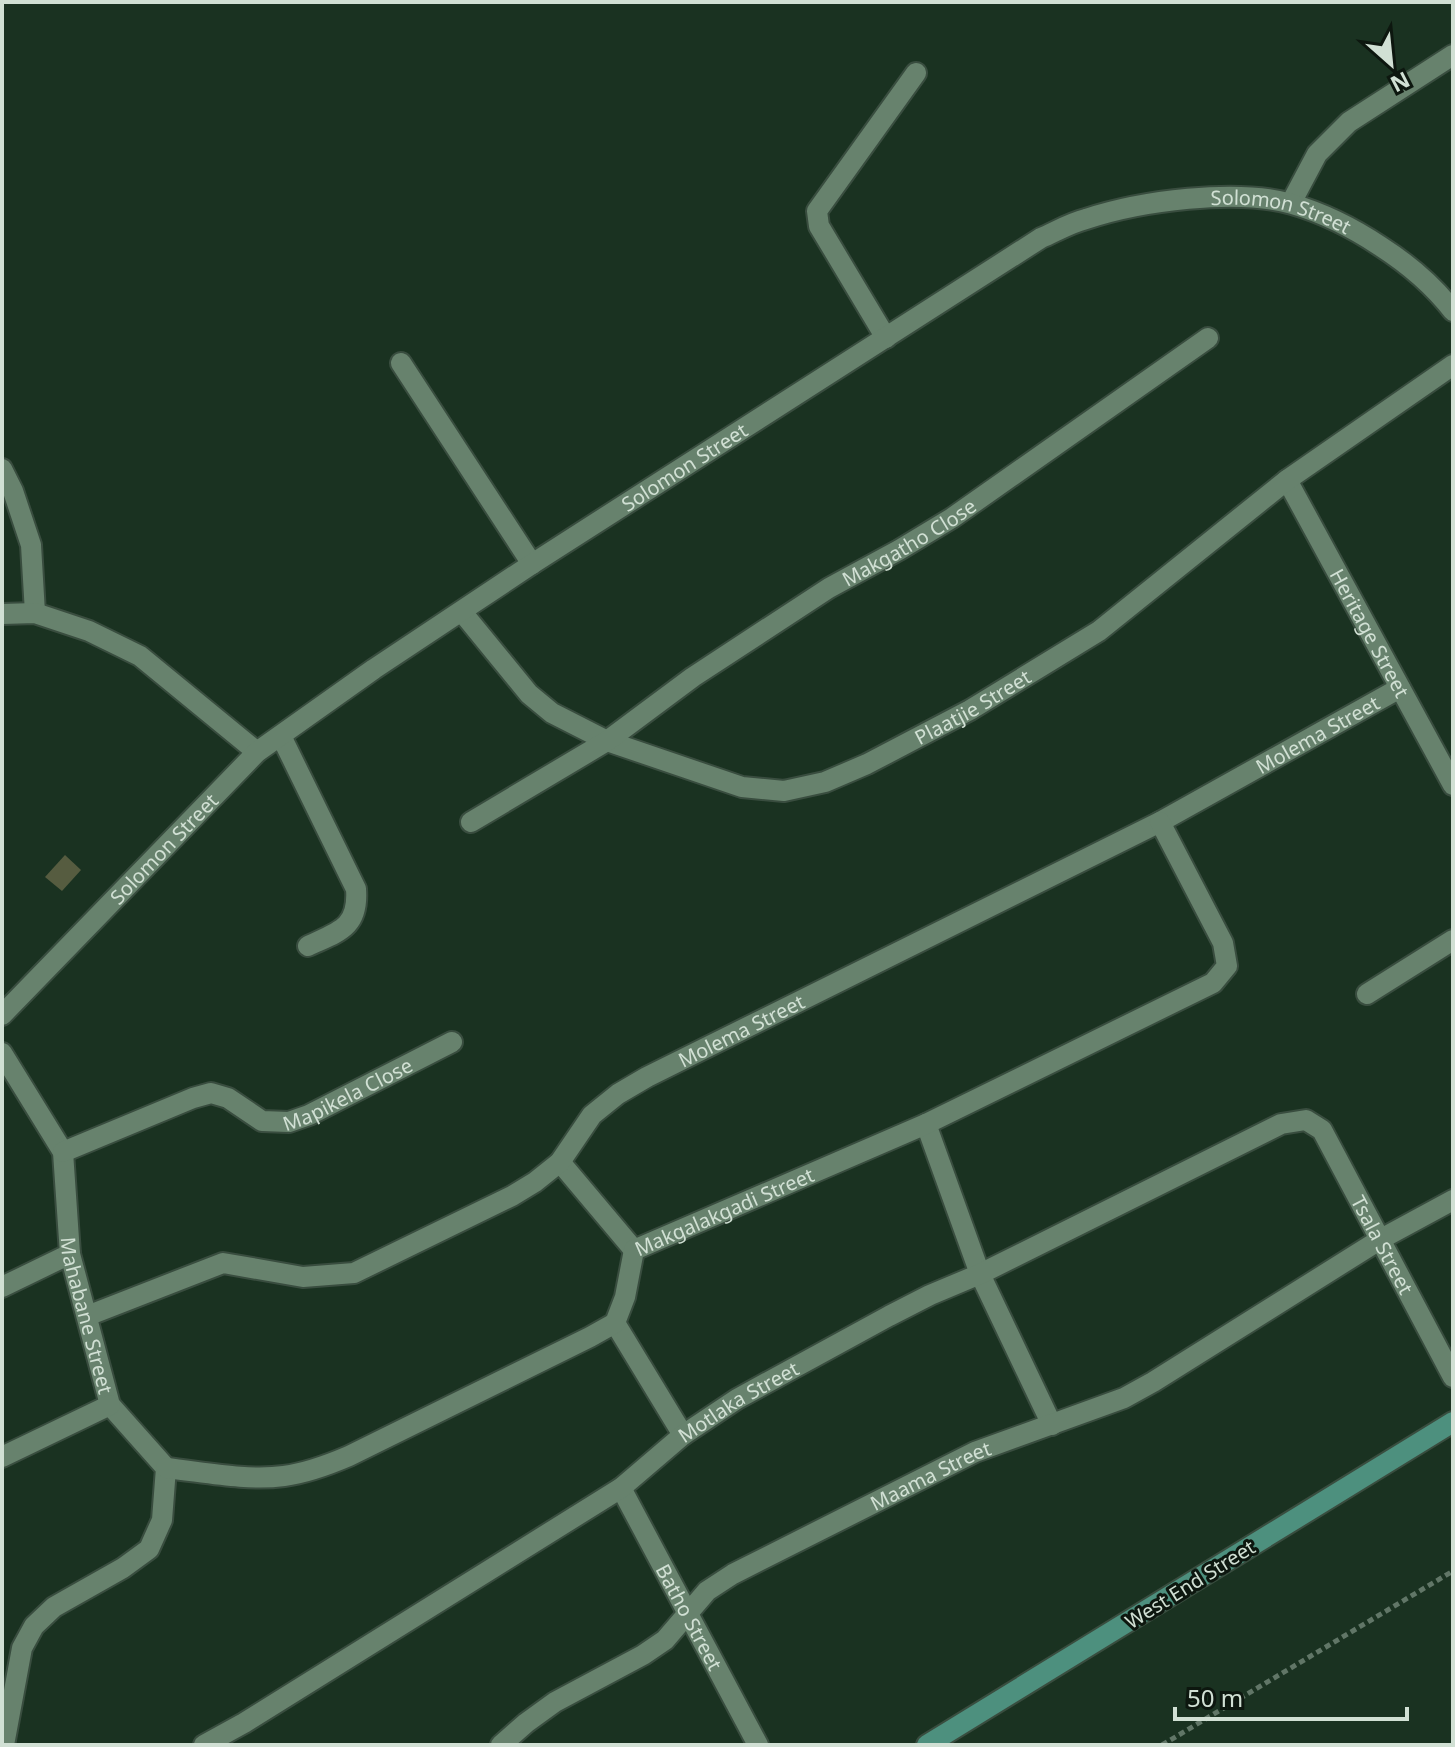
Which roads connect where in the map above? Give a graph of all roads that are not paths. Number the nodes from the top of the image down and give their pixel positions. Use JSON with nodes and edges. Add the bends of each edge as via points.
{"nodes":[{"id":1,"x":1453,"y":55,"type":"edge"},
{"id":2,"x":916,"y":73,"type":"dead end"},
{"id":3,"x":1291,"y":203,"type":"junction"},
{"id":4,"x":1453,"y":311,"type":"edge"},
{"id":5,"x":886,"y":338,"type":"junction"},
{"id":6,"x":1208,"y":338,"type":"dead end"},
{"id":7,"x":401,"y":363,"type":"dead end"},
{"id":8,"x":1453,"y":365,"type":"edge"},
{"id":9,"x":2,"y":469,"type":"edge"},
{"id":10,"x":1287,"y":480,"type":"junction"},
{"id":11,"x":532,"y":564,"type":"junction"},
{"id":12,"x":462,"y":612,"type":"junction"},
{"id":13,"x":35,"y":613,"type":"junction"},
{"id":14,"x":2,"y":614,"type":"edge"},
{"id":15,"x":1400,"y":688,"type":"junction"},
{"id":16,"x":281,"y":736,"type":"junction"},
{"id":17,"x":607,"y":741,"type":"junction"},
{"id":18,"x":257,"y":752,"type":"junction"},
{"id":19,"x":1453,"y":785,"type":"edge"},
{"id":20,"x":471,"y":822,"type":"dead end"},
{"id":21,"x":1160,"y":822,"type":"junction"},
{"id":22,"x":1453,"y":940,"type":"edge"},
{"id":23,"x":308,"y":946,"type":"dead end"},
{"id":24,"x":1367,"y":994,"type":"dead end"},
{"id":25,"x":2,"y":1015,"type":"edge"},
{"id":26,"x":452,"y":1042,"type":"dead end"},
{"id":27,"x":2,"y":1053,"type":"edge"},
{"id":28,"x":1306,"y":1120,"type":"joint"},
{"id":29,"x":926,"y":1124,"type":"junction"},
{"id":30,"x":63,"y":1152,"type":"junction"},
{"id":31,"x":560,"y":1162,"type":"junction"},
{"id":32,"x":1453,"y":1200,"type":"edge"},
{"id":33,"x":1381,"y":1239,"type":"junction"},
{"id":34,"x":634,"y":1250,"type":"junction"},
{"id":35,"x":70,"y":1254,"type":"junction"},
{"id":36,"x":980,"y":1274,"type":"junction"},
{"id":37,"x":2,"y":1287,"type":"edge"},
{"id":38,"x":87,"y":1316,"type":"junction"},
{"id":39,"x":615,"y":1323,"type":"junction"},
{"id":40,"x":1453,"y":1377,"type":"edge"},
{"id":41,"x":110,"y":1405,"type":"junction"},
{"id":42,"x":1453,"y":1422,"type":"edge"},
{"id":43,"x":1052,"y":1425,"type":"junction"},
{"id":44,"x":683,"y":1435,"type":"junction"},
{"id":45,"x":2,"y":1457,"type":"edge"},
{"id":46,"x":166,"y":1468,"type":"junction"},
{"id":47,"x":621,"y":1488,"type":"junction"},
{"id":48,"x":687,"y":1613,"type":"junction"},
{"id":49,"x":4,"y":1745,"type":"edge"},
{"id":50,"x":204,"y":1745,"type":"edge"},
{"id":51,"x":501,"y":1745,"type":"edge"},
{"id":52,"x":758,"y":1745,"type":"edge"},
{"id":53,"x":927,"y":1745,"type":"edge"}],
"edges":[{"from":1,"to":3,"type":"street","via":[[1349,122],[1317,154]]},
{"from":2,"to":5,"type":"street","via":[[817,211],[826,239]]},
{"from":3,"to":4,"type":"street","name":"Solomon Street","via":[[1351,227],[1400,259]]},
{"from":3,"to":5,"type":"street","name":"Solomon Street","via":[[1179,200],[1083,219],[1041,238]]},
{"from":5,"to":11,"type":"street","name":"Solomon Street"},
{"from":6,"to":17,"type":"street","name":"Makgatho Close","via":[[952,518],[804,604]]},
{"from":7,"to":11,"type":"street"},
{"from":8,"to":10,"type":"street","name":"Plaatjie Street"},
{"from":9,"to":13,"type":"street","via":[[31,545]]},
{"from":10,"to":15,"type":"street","name":"Heritage Street"},
{"from":10,"to":17,"type":"street","name":"Plaatjie Street","via":[[1099,631],[970,710],[825,782],[784,791],[742,787]]},
{"from":11,"to":12,"type":"street","name":"Solomon Street"},
{"from":12,"to":16,"type":"street","name":"Solomon Street"},
{"from":12,"to":17,"type":"street","name":"Plaatjie Street","via":[[529,694],[552,713]]},
{"from":13,"to":14,"type":"street"},
{"from":13,"to":18,"type":"street","via":[[140,656]]},
{"from":15,"to":19,"type":"street","name":"Heritage Street"},
{"from":15,"to":21,"type":"street","name":"Molema Street"},
{"from":16,"to":18,"type":"street","name":"Solomon Street"},
{"from":16,"to":23,"type":"street","via":[[356,889],[353,919]]},
{"from":17,"to":20,"type":"street","name":"Makgatho Close"},
{"from":18,"to":25,"type":"street","name":"Solomon Street"},
{"from":21,"to":29,"type":"street","name":"Makgalakgadi Street","via":[[1223,943],[1227,966],[1213,983]]},
{"from":21,"to":31,"type":"street","name":"Molema Street","via":[[637,1083],[592,1115]]},
{"from":22,"to":24,"type":"street"},
{"from":26,"to":30,"type":"street","name":"Mapikela Close","via":[[289,1122],[262,1121],[211,1093]]},
{"from":27,"to":30,"type":"street","name":"Mahabane Street"},
{"from":28,"to":33,"type":"street","name":"Tsala Street","via":[[1322,1130]]},
{"from":28,"to":36,"type":"street","name":"Motlaka Street","via":[[1281,1124]]},
{"from":29,"to":34,"type":"street","name":"Makgalakgadi Street"},
{"from":29,"to":36,"type":"street"},
{"from":30,"to":35,"type":"street","name":"Mahabane Street"},
{"from":31,"to":34,"type":"street"},
{"from":31,"to":38,"type":"street","name":"Molema Street","via":[[512,1196],[354,1273],[303,1277],[223,1263]]},
{"from":32,"to":33,"type":"street","name":"Maama Street"},
{"from":33,"to":40,"type":"street","name":"Tsala Street"},
{"from":33,"to":43,"type":"street","name":"Maama Street","via":[[1153,1382]]},
{"from":34,"to":39,"type":"street","name":"Makgalakgadi Street"},
{"from":35,"to":37,"type":"street"},
{"from":35,"to":38,"type":"street","name":"Mahabane Street"},
{"from":36,"to":43,"type":"street"},
{"from":36,"to":44,"type":"street","name":"Motlaka Street","via":[[930,1295],[737,1399]]},
{"from":38,"to":41,"type":"street","name":"Mahabane Street"},
{"from":39,"to":44,"type":"street"},
{"from":39,"to":46,"type":"street","via":[[319,1469],[253,1477]]},
{"from":41,"to":45,"type":"street"},
{"from":41,"to":46,"type":"street","name":"Mahabane Street"},
{"from":42,"to":53,"type":"street","name":"West End Street"},
{"from":43,"to":48,"type":"street","name":"Maama Street","via":[[975,1452],[733,1574]]},
{"from":44,"to":47,"type":"street","name":"Motlaka Street"},
{"from":46,"to":49,"type":"street","via":[[162,1520],[149,1549],[54,1607],[34,1626],[22,1648]]},
{"from":47,"to":48,"type":"street","name":"Batho Street"},
{"from":47,"to":50,"type":"street","name":"Motlaka Street"},
{"from":48,"to":51,"type":"street","name":"Maama Street","via":[[654,1648],[555,1702]]},
{"from":48,"to":52,"type":"street","name":"Batho Street"}]}
